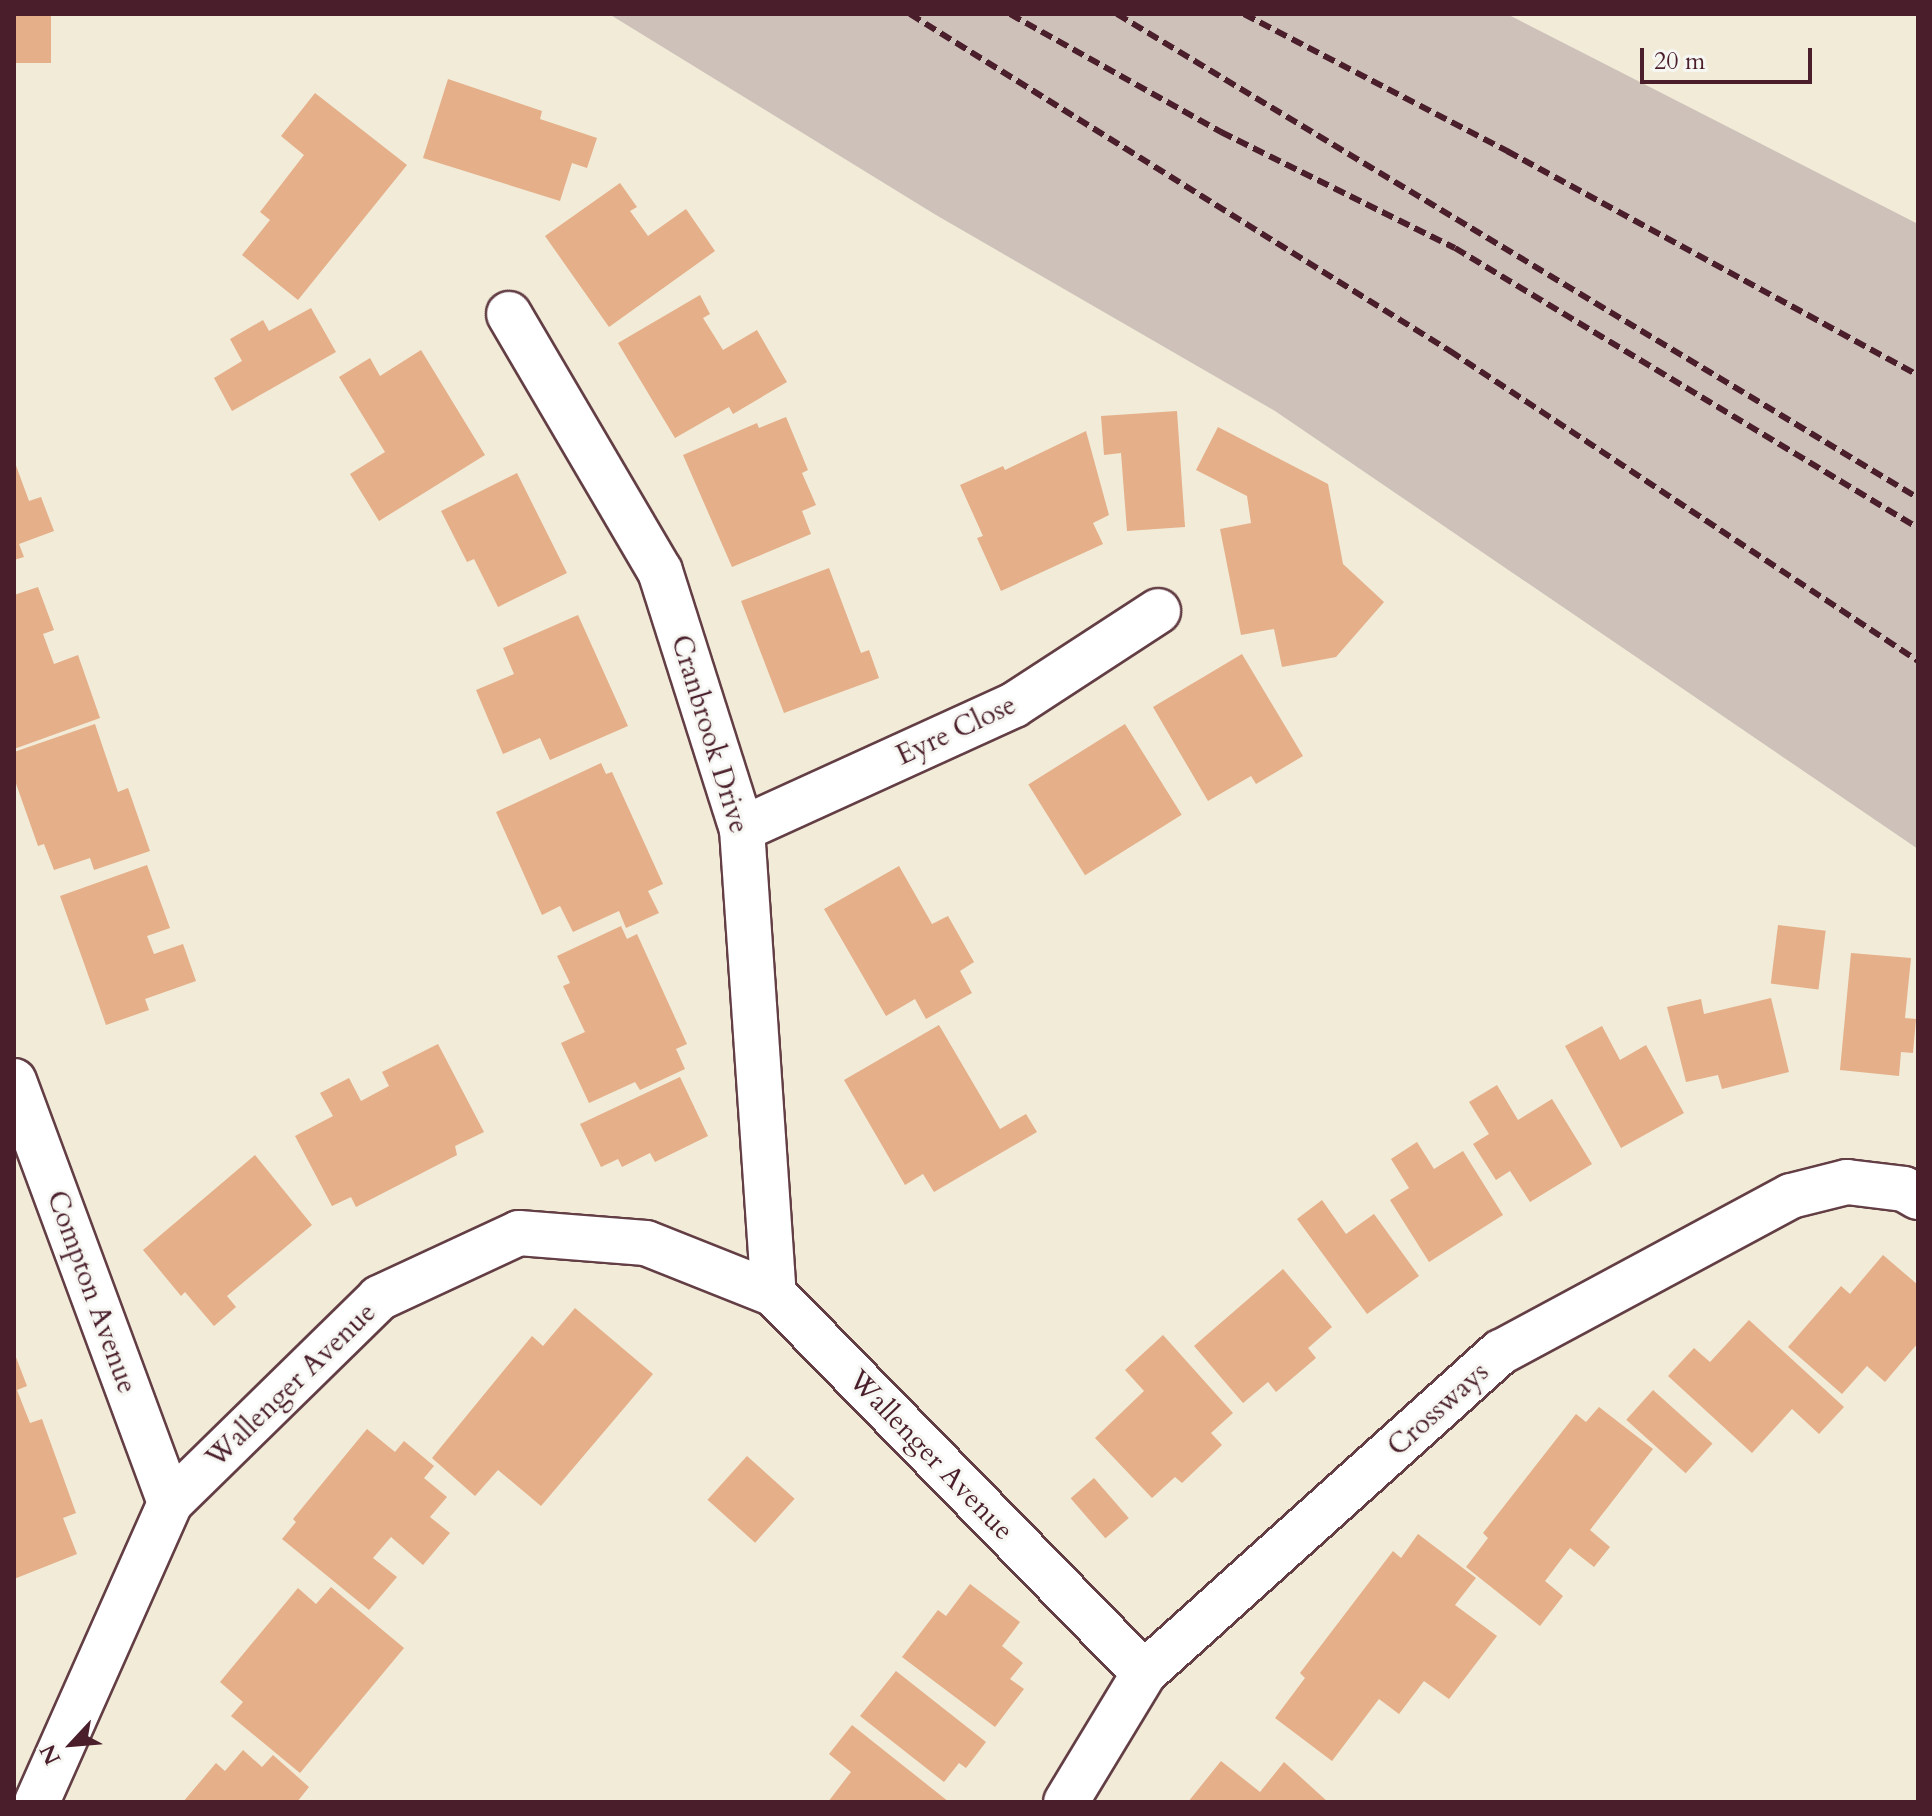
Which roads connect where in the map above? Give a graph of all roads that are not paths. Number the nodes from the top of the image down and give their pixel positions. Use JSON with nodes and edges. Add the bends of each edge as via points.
{"nodes":[{"id":1,"x":509,"y":314,"type":"dead end"},
{"id":2,"x":1158,"y":611,"type":"dead end"},
{"id":3,"x":742,"y":829,"type":"junction"},
{"id":4,"x":14,"y":1082,"type":"edge"},
{"id":5,"x":1918,"y":1197,"type":"edge"},
{"id":6,"x":774,"y":1294,"type":"junction"},
{"id":7,"x":170,"y":1503,"type":"junction"},
{"id":8,"x":1144,"y":1673,"type":"junction"},
{"id":9,"x":37,"y":1802,"type":"edge"},
{"id":10,"x":1066,"y":1802,"type":"edge"}],
"edges":[{"from":1,"to":3,"type":"street","name":"Cranbrook Drive","via":[[660,571]]},
{"from":2,"to":3,"type":"street","name":"Eyre Close","via":[[1014,705]]},
{"from":3,"to":6,"type":"street","name":"Cranbrook Drive"},
{"from":4,"to":7,"type":"street","name":"Compton Avenue"},
{"from":5,"to":8,"type":"street","name":"Crossways","via":[[1904,1189],[1847,1182],[1791,1196],[1501,1352]]},
{"from":6,"to":7,"type":"street","name":"Wallenger Avenue","via":[[646,1243],[519,1233],[379,1298]]},
{"from":6,"to":8,"type":"street","name":"Wallenger Avenue"},
{"from":7,"to":9,"type":"street","name":"Wallenger Avenue"},
{"from":8,"to":10,"type":"street","name":"Crossways"}]}
